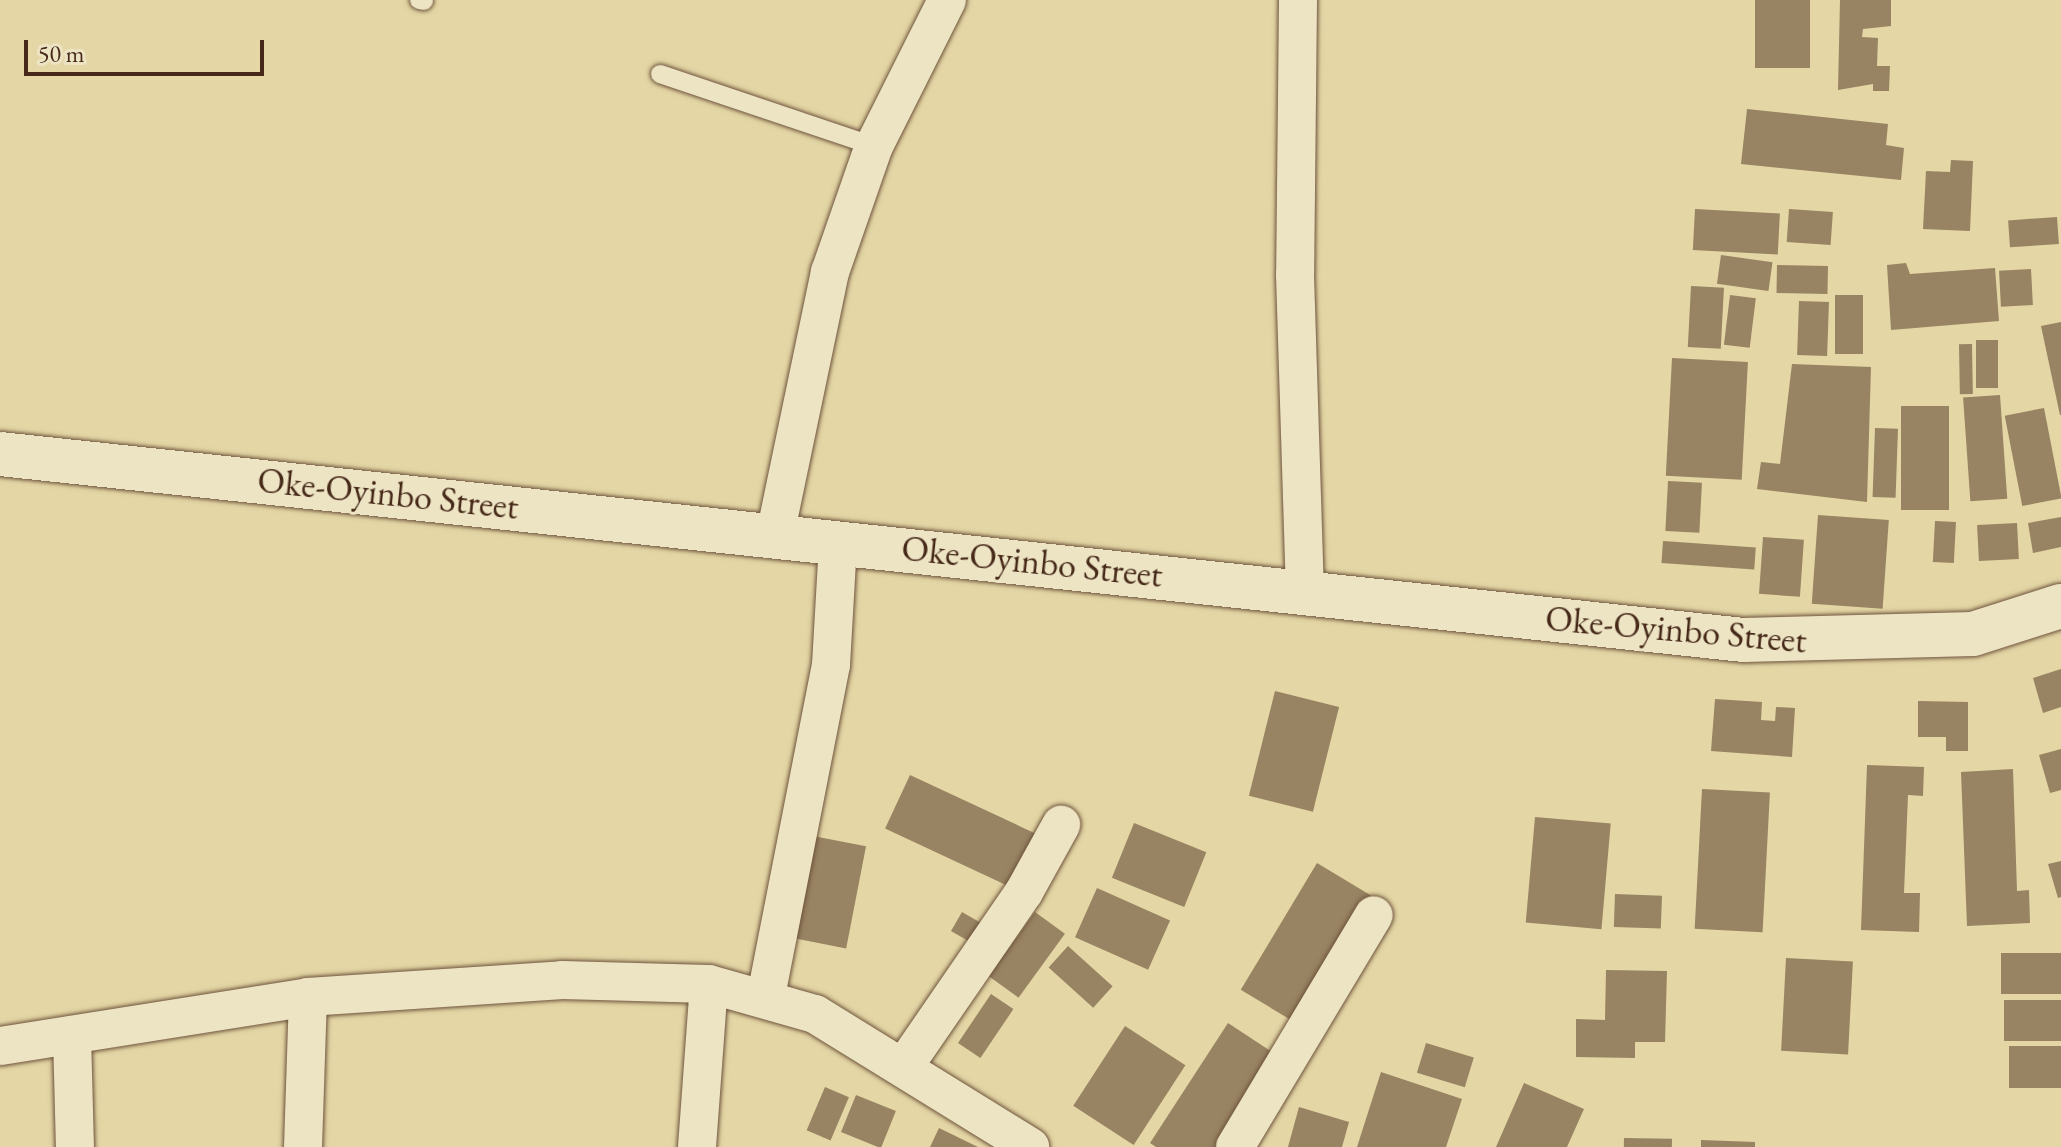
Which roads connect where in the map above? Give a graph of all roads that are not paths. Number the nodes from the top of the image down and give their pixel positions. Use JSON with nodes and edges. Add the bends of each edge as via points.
{"nodes":[{"id":1,"x":947,"y":0,"type":"edge"},
{"id":2,"x":1298,"y":0,"type":"edge"},
{"id":3,"x":660,"y":74,"type":"dead end"},
{"id":4,"x":874,"y":146,"type":"junction"},
{"id":5,"x":0,"y":454,"type":"edge"},
{"id":6,"x":775,"y":535,"type":"junction"},
{"id":7,"x":838,"y":542,"type":"junction"},
{"id":8,"x":1305,"y":590,"type":"junction"},
{"id":9,"x":2061,"y":606,"type":"edge"},
{"id":10,"x":1061,"y":825,"type":"dead end"},
{"id":11,"x":1374,"y":915,"type":"dead end"},
{"id":12,"x":709,"y":984,"type":"junction"},
{"id":13,"x":766,"y":996,"type":"junction"},
{"id":14,"x":308,"y":997,"type":"junction"},
{"id":15,"x":72,"y":1035,"type":"junction"},
{"id":16,"x":0,"y":1046,"type":"edge"},
{"id":17,"x":905,"y":1065,"type":"junction"},
{"id":18,"x":75,"y":1147,"type":"edge"},
{"id":19,"x":303,"y":1147,"type":"edge"},
{"id":20,"x":697,"y":1147,"type":"edge"},
{"id":21,"x":1030,"y":1147,"type":"edge"},
{"id":22,"x":1235,"y":1147,"type":"edge"}],
"edges":[{"from":1,"to":4,"type":"street"},
{"from":2,"to":8,"type":"street","via":[[1295,275]]},
{"from":3,"to":4,"type":"lane"},
{"from":4,"to":6,"type":"street","via":[[830,272]]},
{"from":5,"to":6,"type":"main road","name":"Oke-Oyinbo Street"},
{"from":6,"to":7,"type":"main road","name":"Oke-Oyinbo Street"},
{"from":7,"to":8,"type":"main road","name":"Oke-Oyinbo Street"},
{"from":7,"to":13,"type":"street","via":[[831,665]]},
{"from":8,"to":9,"type":"main road","name":"Oke-Oyinbo Street","via":[[1713,637],[1817,642],[1973,634]]},
{"from":10,"to":17,"type":"street","via":[[1024,892]]},
{"from":11,"to":22,"type":"street"},
{"from":12,"to":13,"type":"street"},
{"from":12,"to":14,"type":"street","via":[[562,980]]},
{"from":12,"to":20,"type":"street"},
{"from":13,"to":17,"type":"street"},
{"from":14,"to":15,"type":"street"},
{"from":14,"to":19,"type":"street"},
{"from":15,"to":16,"type":"street"},
{"from":15,"to":18,"type":"street"},
{"from":17,"to":21,"type":"street"}]}
